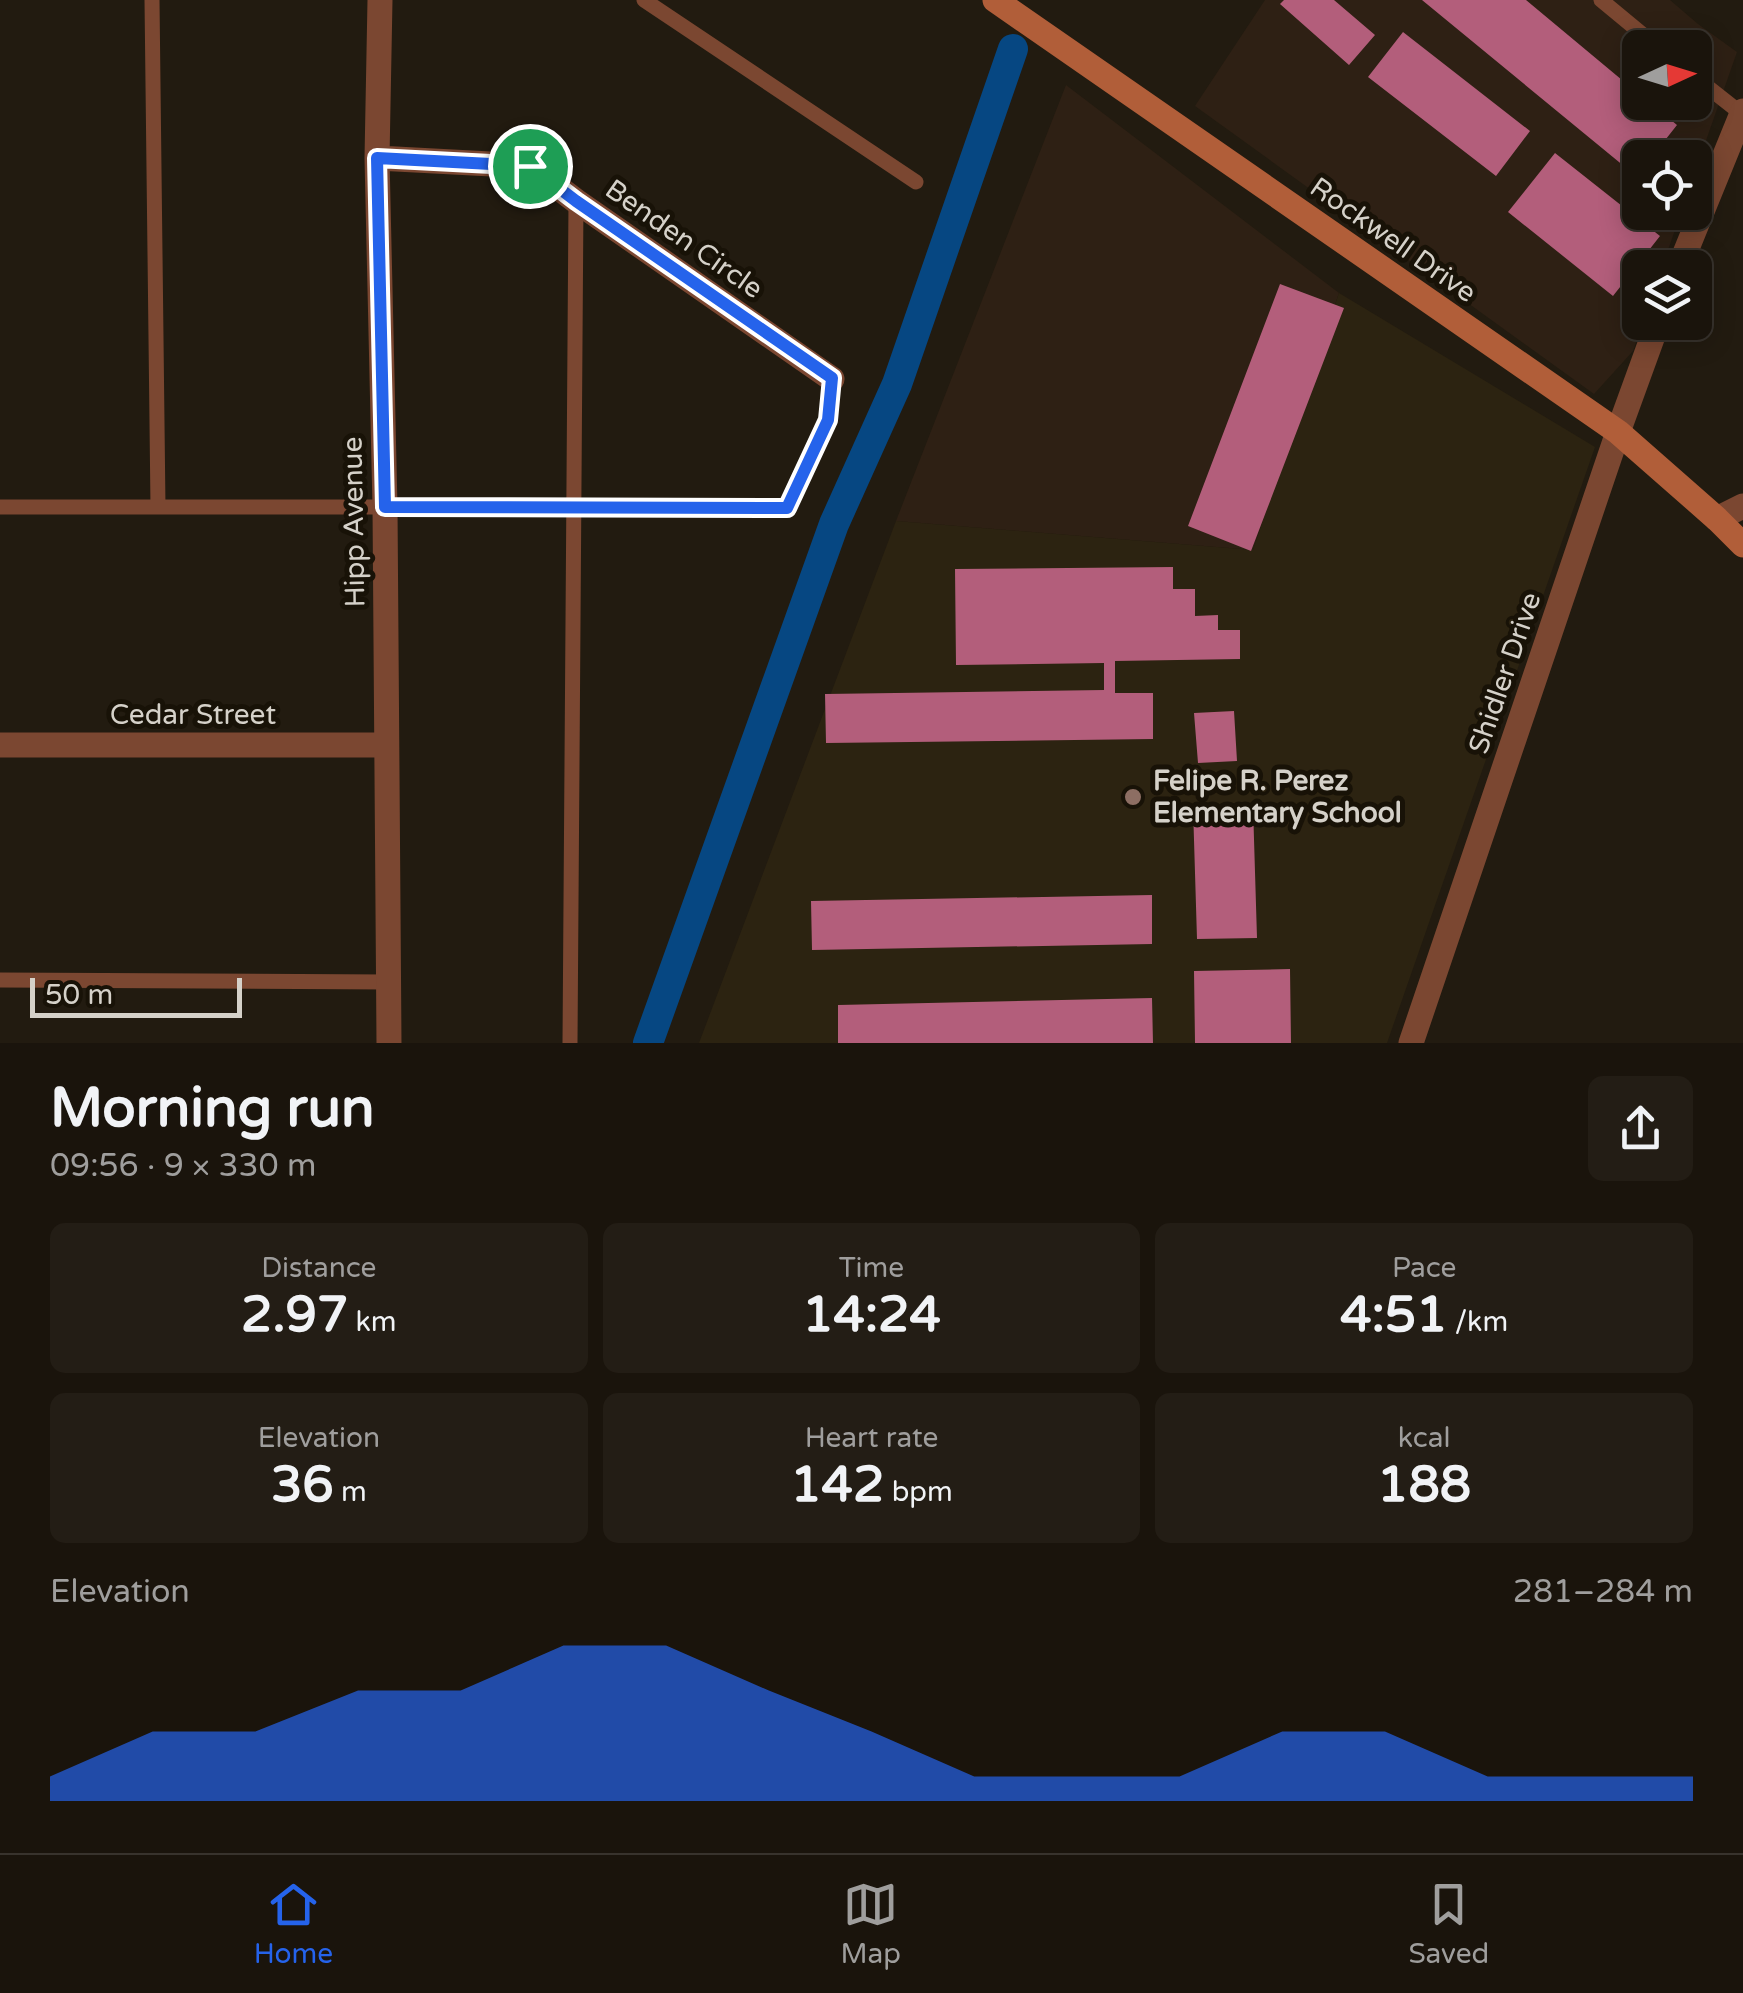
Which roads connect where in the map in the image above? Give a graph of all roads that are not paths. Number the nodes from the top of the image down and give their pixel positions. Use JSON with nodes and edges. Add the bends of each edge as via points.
{"nodes":[{"id":1,"x":152,"y":0,"type":"edge"},
{"id":2,"x":380,"y":0,"type":"edge"},
{"id":3,"x":644,"y":0,"type":"edge"},
{"id":4,"x":995,"y":0,"type":"edge"},
{"id":5,"x":1600,"y":0,"type":"edge"},
{"id":6,"x":1637,"y":30,"type":"edge"},
{"id":7,"x":1712,"y":90,"type":"edge"},
{"id":8,"x":1742,"y":113,"type":"edge"},
{"id":9,"x":377,"y":158,"type":"junction"},
{"id":10,"x":916,"y":182,"type":"dead end"},
{"id":11,"x":576,"y":201,"type":"junction"},
{"id":12,"x":1686,"y":250,"type":"edge"},
{"id":13,"x":1651,"y":340,"type":"edge"},
{"id":14,"x":832,"y":378,"type":"joint"},
{"id":15,"x":1618,"y":432,"type":"junction"},
{"id":16,"x":1743,"y":506,"type":"edge"},
{"id":17,"x":0,"y":507,"type":"edge"},
{"id":18,"x":158,"y":507,"type":"junction"},
{"id":19,"x":385,"y":507,"type":"junction"},
{"id":20,"x":572,"y":507,"type":"junction"},
{"id":21,"x":1717,"y":519,"type":"junction"},
{"id":22,"x":1743,"y":545,"type":"edge"},
{"id":23,"x":0,"y":745,"type":"edge"},
{"id":24,"x":386,"y":745,"type":"junction"},
{"id":25,"x":0,"y":980,"type":"edge"},
{"id":26,"x":388,"y":982,"type":"junction"},
{"id":27,"x":389,"y":1043,"type":"edge"},
{"id":28,"x":570,"y":1043,"type":"edge"},
{"id":29,"x":1411,"y":1043,"type":"edge"}],
"edges":[{"from":1,"to":18,"type":"lane"},
{"from":2,"to":9,"type":"street","name":"Hipp Avenue"},
{"from":3,"to":10,"type":"lane"},
{"from":4,"to":15,"type":"street","name":"Rockwell Drive"},
{"from":5,"to":6,"type":"lane"},
{"from":7,"to":8,"type":"lane"},
{"from":8,"to":12,"type":"street"},
{"from":9,"to":11,"type":"street","name":"Benden Circle","via":[[530,166]]},
{"from":9,"to":19,"type":"street","name":"Hipp Avenue"},
{"from":11,"to":14,"type":"street","name":"Benden Circle"},
{"from":11,"to":20,"type":"lane"},
{"from":13,"to":15,"type":"street","name":"Shidler Drive"},
{"from":14,"to":20,"type":"lane","via":[[828,420],[787,508]]},
{"from":15,"to":21,"type":"street","name":"Rockwell Drive"},
{"from":15,"to":29,"type":"street","name":"Shidler Drive"},
{"from":16,"to":21,"type":"street"},
{"from":17,"to":18,"type":"lane"},
{"from":18,"to":19,"type":"lane"},
{"from":19,"to":20,"type":"lane"},
{"from":19,"to":24,"type":"street","name":"Hipp Avenue"},
{"from":20,"to":28,"type":"lane"},
{"from":21,"to":22,"type":"street","name":"Rockwell Drive"},
{"from":23,"to":24,"type":"street","name":"Cedar Street"},
{"from":24,"to":26,"type":"street","name":"Hipp Avenue"},
{"from":25,"to":26,"type":"lane"},
{"from":26,"to":27,"type":"street","name":"Hipp Avenue"}]}
